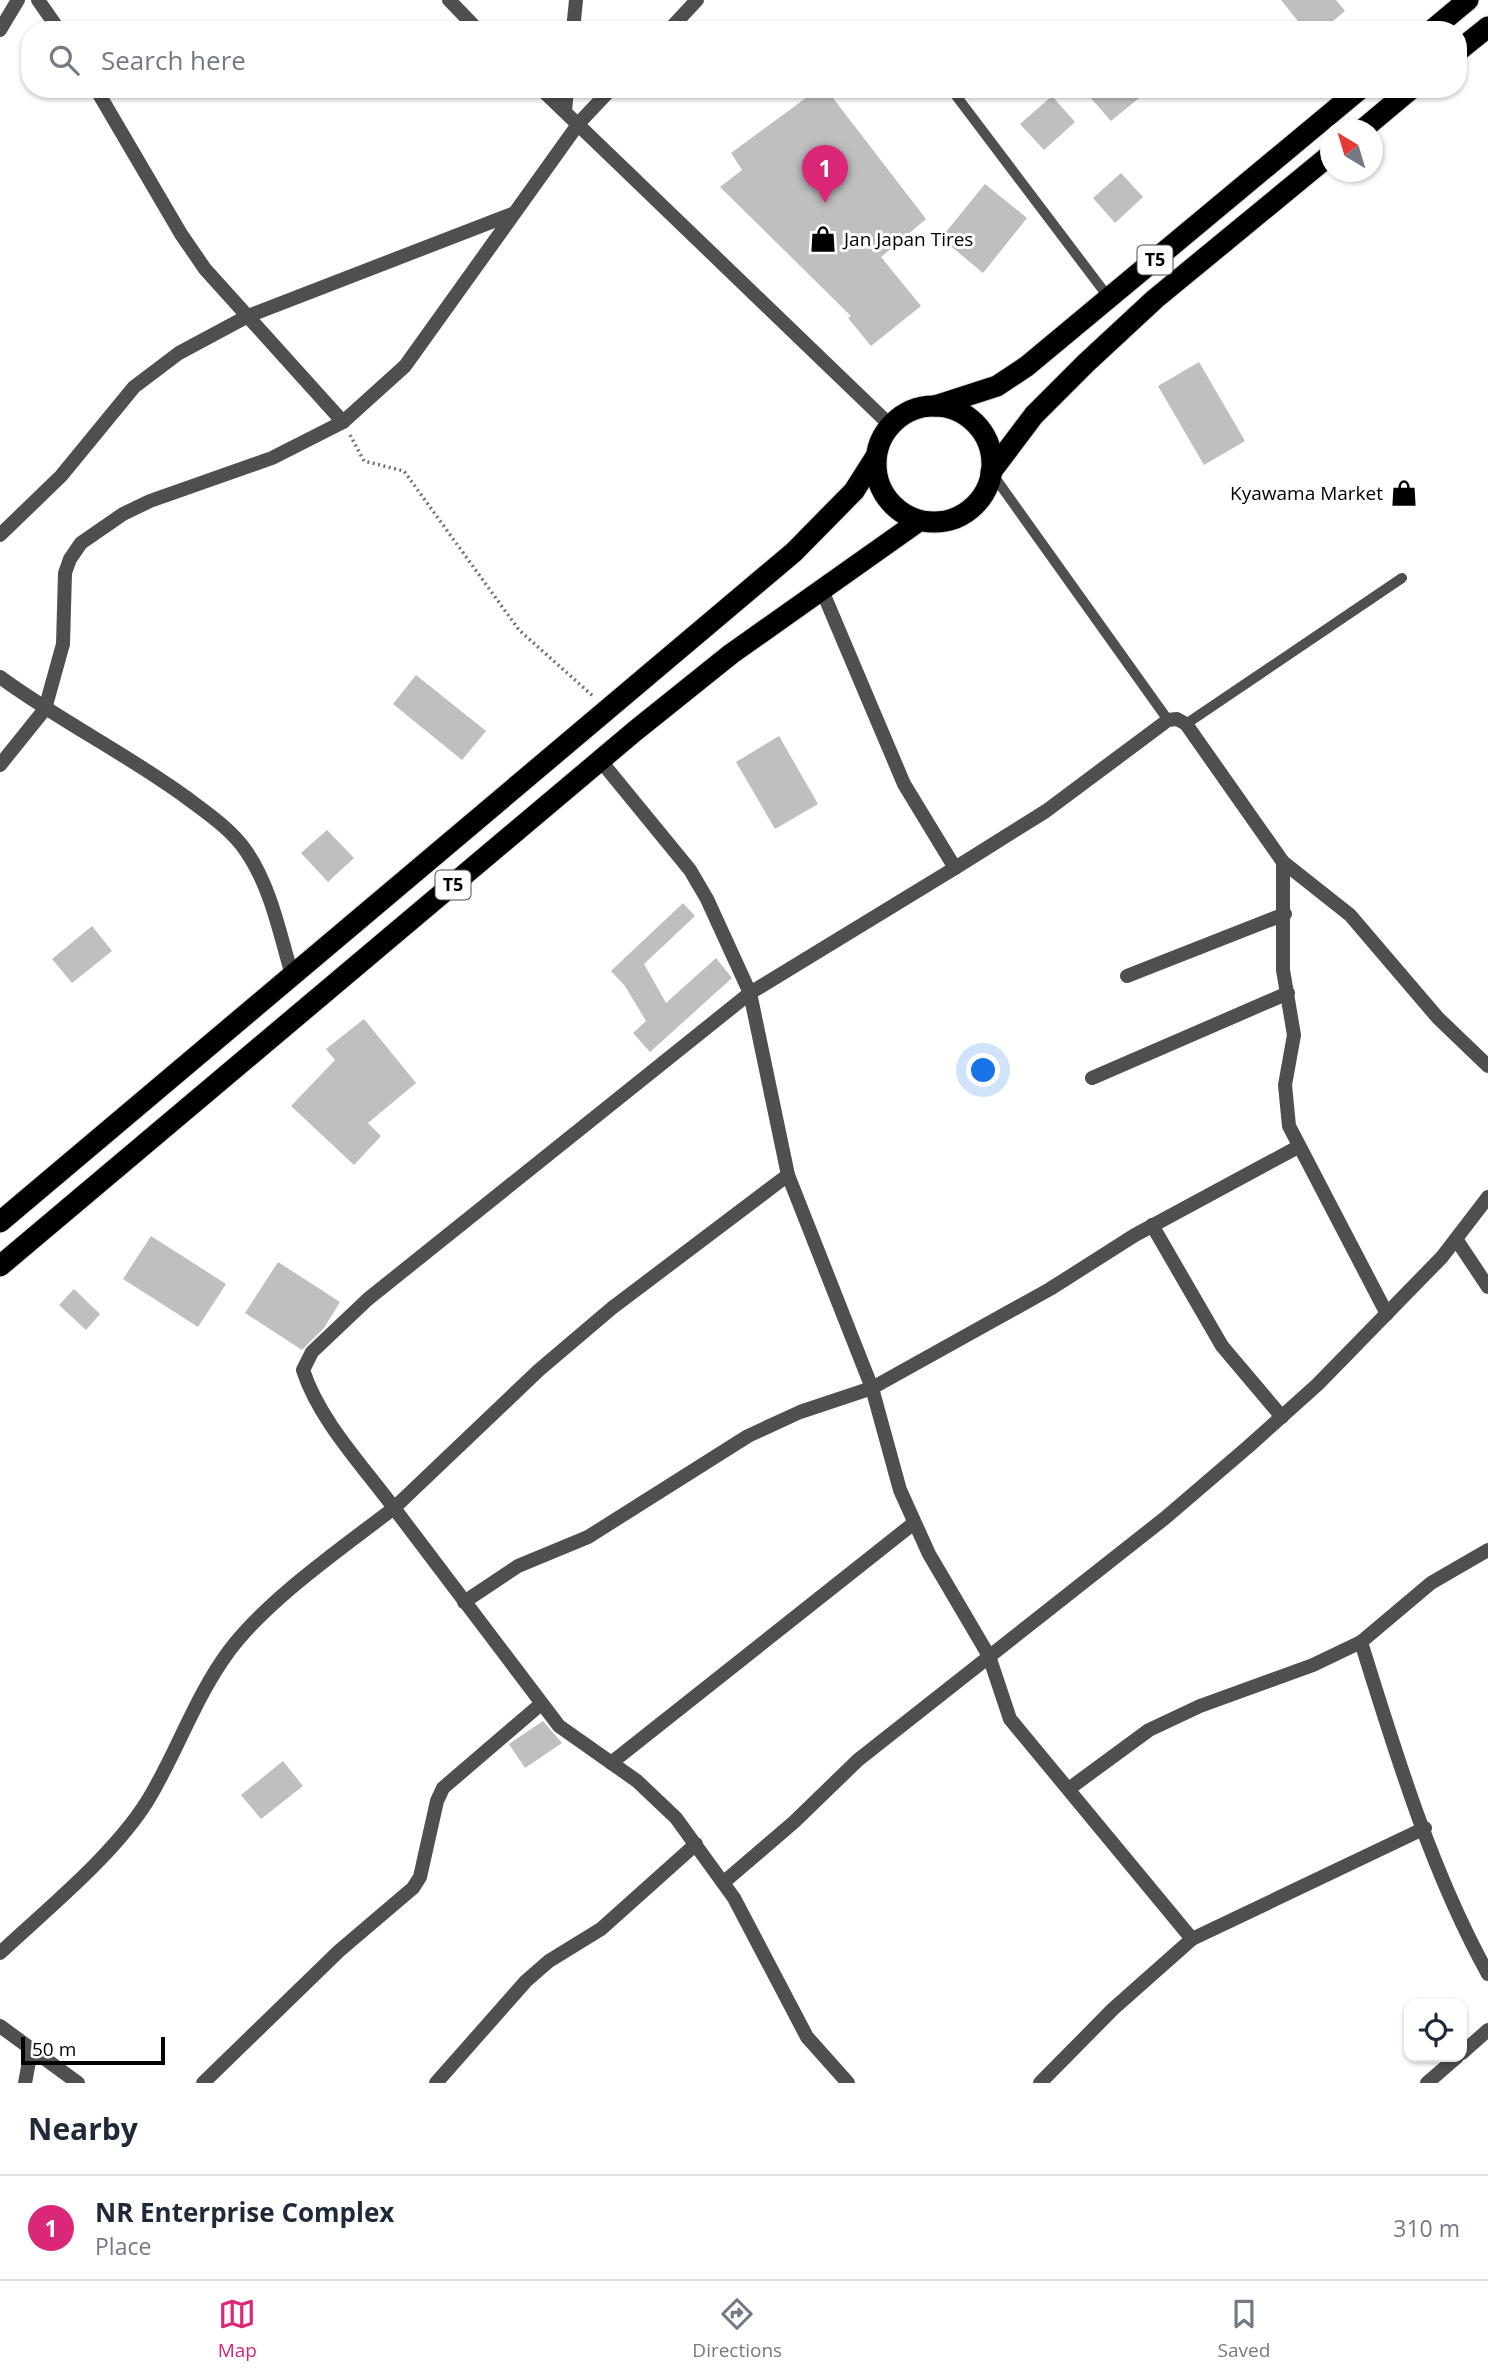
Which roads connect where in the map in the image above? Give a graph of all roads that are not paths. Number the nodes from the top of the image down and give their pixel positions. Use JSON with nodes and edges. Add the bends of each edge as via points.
{"nodes":[{"id":1,"x":18,"y":0,"type":"edge"},
{"id":2,"x":38,"y":0,"type":"edge"},
{"id":3,"x":449,"y":0,"type":"edge"},
{"id":4,"x":576,"y":0,"type":"edge"},
{"id":5,"x":697,"y":0,"type":"edge"},
{"id":6,"x":1468,"y":0,"type":"edge"},
{"id":7,"x":53,"y":21,"type":"edge"},
{"id":8,"x":469,"y":21,"type":"edge"},
{"id":9,"x":574,"y":21,"type":"edge"},
{"id":10,"x":677,"y":21,"type":"edge"},
{"id":11,"x":1443,"y":21,"type":"edge"},
{"id":12,"x":1488,"y":27,"type":"edge"},
{"id":13,"x":0,"y":30,"type":"edge"},
{"id":14,"x":1467,"y":44,"type":"edge"},
{"id":15,"x":101,"y":98,"type":"edge"},
{"id":16,"x":551,"y":98,"type":"edge"},
{"id":17,"x":566,"y":98,"type":"edge"},
{"id":18,"x":603,"y":98,"type":"edge"},
{"id":19,"x":958,"y":98,"type":"edge"},
{"id":20,"x":1349,"y":98,"type":"edge"},
{"id":21,"x":1400,"y":98,"type":"edge"},
{"id":22,"x":565,"y":111,"type":"junction"},
{"id":23,"x":1375,"y":119,"type":"edge"},
{"id":24,"x":579,"y":123,"type":"junction"},
{"id":25,"x":1320,"y":165,"type":"edge"},
{"id":26,"x":513,"y":214,"type":"junction"},
{"id":27,"x":1109,"y":298,"type":"junction"},
{"id":28,"x":248,"y":316,"type":"junction"},
{"id":29,"x":935,"y":406,"type":"junction"},
{"id":30,"x":343,"y":422,"type":"junction"},
{"id":31,"x":890,"y":425,"type":"junction"},
{"id":32,"x":875,"y":458,"type":"junction"},
{"id":33,"x":991,"y":472,"type":"junction"},
{"id":34,"x":919,"y":521,"type":"junction"},
{"id":35,"x":0,"y":535,"type":"edge"},
{"id":36,"x":1402,"y":578,"type":"dead end"},
{"id":37,"x":821,"y":588,"type":"junction"},
{"id":38,"x":0,"y":677,"type":"edge"},
{"id":39,"x":45,"y":709,"type":"junction"},
{"id":40,"x":1168,"y":720,"type":"junction"},
{"id":41,"x":1186,"y":724,"type":"junction"},
{"id":42,"x":600,"y":760,"type":"junction"},
{"id":43,"x":0,"y":765,"type":"edge"},
{"id":44,"x":1283,"y":862,"type":"junction"},
{"id":45,"x":955,"y":868,"type":"junction"},
{"id":46,"x":1285,"y":914,"type":"junction"},
{"id":47,"x":292,"y":975,"type":"junction"},
{"id":48,"x":1127,"y":976,"type":"dead end"},
{"id":49,"x":750,"y":993,"type":"junction"},
{"id":50,"x":1288,"y":993,"type":"junction"},
{"id":51,"x":1488,"y":1066,"type":"edge"},
{"id":52,"x":1092,"y":1078,"type":"dead end"},
{"id":53,"x":1298,"y":1147,"type":"junction"},
{"id":54,"x":788,"y":1175,"type":"junction"},
{"id":55,"x":1488,"y":1197,"type":"edge"},
{"id":56,"x":3,"y":1213,"type":"edge"},
{"id":57,"x":1152,"y":1225,"type":"junction"},
{"id":58,"x":1456,"y":1239,"type":"junction"},
{"id":59,"x":0,"y":1266,"type":"edge"},
{"id":60,"x":1488,"y":1287,"type":"edge"},
{"id":61,"x":1387,"y":1314,"type":"junction"},
{"id":62,"x":872,"y":1388,"type":"junction"},
{"id":63,"x":1282,"y":1417,"type":"junction"},
{"id":64,"x":394,"y":1508,"type":"junction"},
{"id":65,"x":914,"y":1523,"type":"junction"},
{"id":66,"x":1488,"y":1550,"type":"edge"},
{"id":67,"x":464,"y":1602,"type":"junction"},
{"id":68,"x":1361,"y":1642,"type":"junction"},
{"id":69,"x":989,"y":1656,"type":"junction"},
{"id":70,"x":541,"y":1704,"type":"junction"},
{"id":71,"x":611,"y":1763,"type":"junction"},
{"id":72,"x":1070,"y":1788,"type":"junction"},
{"id":73,"x":1425,"y":1828,"type":"junction"},
{"id":74,"x":696,"y":1844,"type":"junction"},
{"id":75,"x":724,"y":1882,"type":"junction"},
{"id":76,"x":1192,"y":1939,"type":"junction"},
{"id":77,"x":0,"y":1953,"type":"edge"},
{"id":78,"x":1488,"y":1974,"type":"edge"},
{"id":79,"x":0,"y":2026,"type":"edge"},
{"id":80,"x":1488,"y":2030,"type":"edge"},
{"id":81,"x":1467,"y":2049,"type":"edge"},
{"id":82,"x":31,"y":2051,"type":"junction"},
{"id":83,"x":1451,"y":2062,"type":"edge"},
{"id":84,"x":25,"y":2083,"type":"edge"},
{"id":85,"x":78,"y":2083,"type":"edge"},
{"id":86,"x":203,"y":2083,"type":"edge"},
{"id":87,"x":436,"y":2083,"type":"edge"},
{"id":88,"x":848,"y":2083,"type":"edge"},
{"id":89,"x":1040,"y":2083,"type":"edge"},
{"id":90,"x":1427,"y":2083,"type":"edge"}],
"edges":[{"from":1,"to":13,"type":"street"},
{"from":2,"to":7,"type":"street"},
{"from":3,"to":8,"type":"street"},
{"from":4,"to":9,"type":"street"},
{"from":5,"to":10,"type":"street"},
{"from":6,"to":11,"type":"highway"},
{"from":12,"to":14,"type":"highway"},
{"from":15,"to":28,"type":"street","via":[[181,234],[205,269]]},
{"from":16,"to":22,"type":"street"},
{"from":17,"to":22,"type":"street"},
{"from":18,"to":24,"type":"street"},
{"from":19,"to":27,"type":"lane"},
{"from":20,"to":27,"type":"highway","number":"T5"},
{"from":21,"to":23,"type":"highway"},
{"from":22,"to":24,"type":"street"},
{"from":24,"to":26,"type":"street"},
{"from":24,"to":31,"type":"street"},
{"from":25,"to":33,"type":"highway","number":"T5","via":[[1155,299],[1086,363],[1034,415]]},
{"from":26,"to":28,"type":"street"},
{"from":26,"to":30,"type":"street","via":[[405,366]]},
{"from":27,"to":29,"type":"highway","number":"T5","via":[[997,386]]},
{"from":28,"to":30,"type":"street"},
{"from":28,"to":35,"type":"street","via":[[179,353],[134,387],[61,475]]},
{"from":29,"to":31,"type":"highway","number":"T5","via":[[915,409]]},
{"from":29,"to":33,"type":"highway","via":[[959,412],[978,426],[990,448]]},
{"from":30,"to":39,"type":"street","via":[[272,458],[141,506],[81,543],[65,573],[65,628]]},
{"from":31,"to":32,"type":"highway","number":"T5"},
{"from":32,"to":34,"type":"highway","via":[[882,493],[899,512]]},
{"from":32,"to":47,"type":"highway","number":"T5","via":[[854,491],[794,552]]},
{"from":33,"to":34,"type":"highway","number":"T5","via":[[983,495],[966,513],[943,522]]},
{"from":33,"to":40,"type":"lane"},
{"from":34,"to":37,"type":"highway","number":"T5"},
{"from":36,"to":41,"type":"lane"},
{"from":37,"to":42,"type":"highway","number":"T5"},
{"from":37,"to":45,"type":"street","via":[[904,783]]},
{"from":38,"to":39,"type":"street"},
{"from":39,"to":43,"type":"street"},
{"from":39,"to":47,"type":"street","via":[[152,772],[246,850],[261,879]]},
{"from":40,"to":41,"type":"street"},
{"from":40,"to":45,"type":"street","via":[[1046,811]]},
{"from":41,"to":44,"type":"street"},
{"from":42,"to":49,"type":"street","via":[[690,870]]},
{"from":42,"to":59,"type":"highway","number":"T5"},
{"from":44,"to":46,"type":"street"},
{"from":44,"to":51,"type":"street","via":[[1350,915],[1438,1018]]},
{"from":45,"to":49,"type":"street"},
{"from":46,"to":48,"type":"street"},
{"from":46,"to":50,"type":"street","via":[[1283,970]]},
{"from":47,"to":56,"type":"highway","number":"T5"},
{"from":49,"to":54,"type":"street"},
{"from":49,"to":64,"type":"street","via":[[368,1299],[305,1361],[306,1380],[319,1403]]},
{"from":50,"to":52,"type":"street"},
{"from":50,"to":53,"type":"street","via":[[1294,1035],[1285,1107]]},
{"from":53,"to":57,"type":"street"},
{"from":53,"to":61,"type":"street"},
{"from":54,"to":62,"type":"street"},
{"from":54,"to":64,"type":"street","via":[[591,1326]]},
{"from":55,"to":58,"type":"street"},
{"from":57,"to":62,"type":"street","via":[[1050,1289]]},
{"from":57,"to":63,"type":"street","via":[[1222,1346]]},
{"from":58,"to":60,"type":"street"},
{"from":58,"to":61,"type":"street"},
{"from":61,"to":63,"type":"street"},
{"from":62,"to":65,"type":"street","via":[[900,1490]]},
{"from":62,"to":67,"type":"street","via":[[748,1436],[588,1537],[518,1566]]},
{"from":63,"to":69,"type":"street","via":[[1165,1518]]},
{"from":64,"to":67,"type":"street"},
{"from":64,"to":77,"type":"street","via":[[267,1611],[231,1649],[129,1826]]},
{"from":65,"to":69,"type":"street"},
{"from":65,"to":71,"type":"street"},
{"from":66,"to":68,"type":"street","via":[[1431,1583]]},
{"from":67,"to":70,"type":"street"},
{"from":68,"to":72,"type":"street","via":[[1149,1730]]},
{"from":68,"to":73,"type":"street"},
{"from":69,"to":72,"type":"street","via":[[1010,1719]]},
{"from":69,"to":75,"type":"street","via":[[858,1760]]},
{"from":70,"to":71,"type":"street","via":[[559,1726]]},
{"from":70,"to":86,"type":"street","via":[[443,1788],[413,1888],[339,1951]]},
{"from":71,"to":74,"type":"street","via":[[655,1797]]},
{"from":72,"to":76,"type":"street"},
{"from":73,"to":76,"type":"street"},
{"from":73,"to":78,"type":"street","via":[[1455,1907]]},
{"from":74,"to":75,"type":"street"},
{"from":74,"to":87,"type":"street","via":[[601,1928],[526,1981]]},
{"from":75,"to":88,"type":"street","via":[[802,2029]]},
{"from":76,"to":89,"type":"street","via":[[1113,2009]]},
{"from":79,"to":82,"type":"street"},
{"from":80,"to":81,"type":"street"},
{"from":82,"to":84,"type":"street"},
{"from":82,"to":85,"type":"street"},
{"from":83,"to":90,"type":"street"}]}
